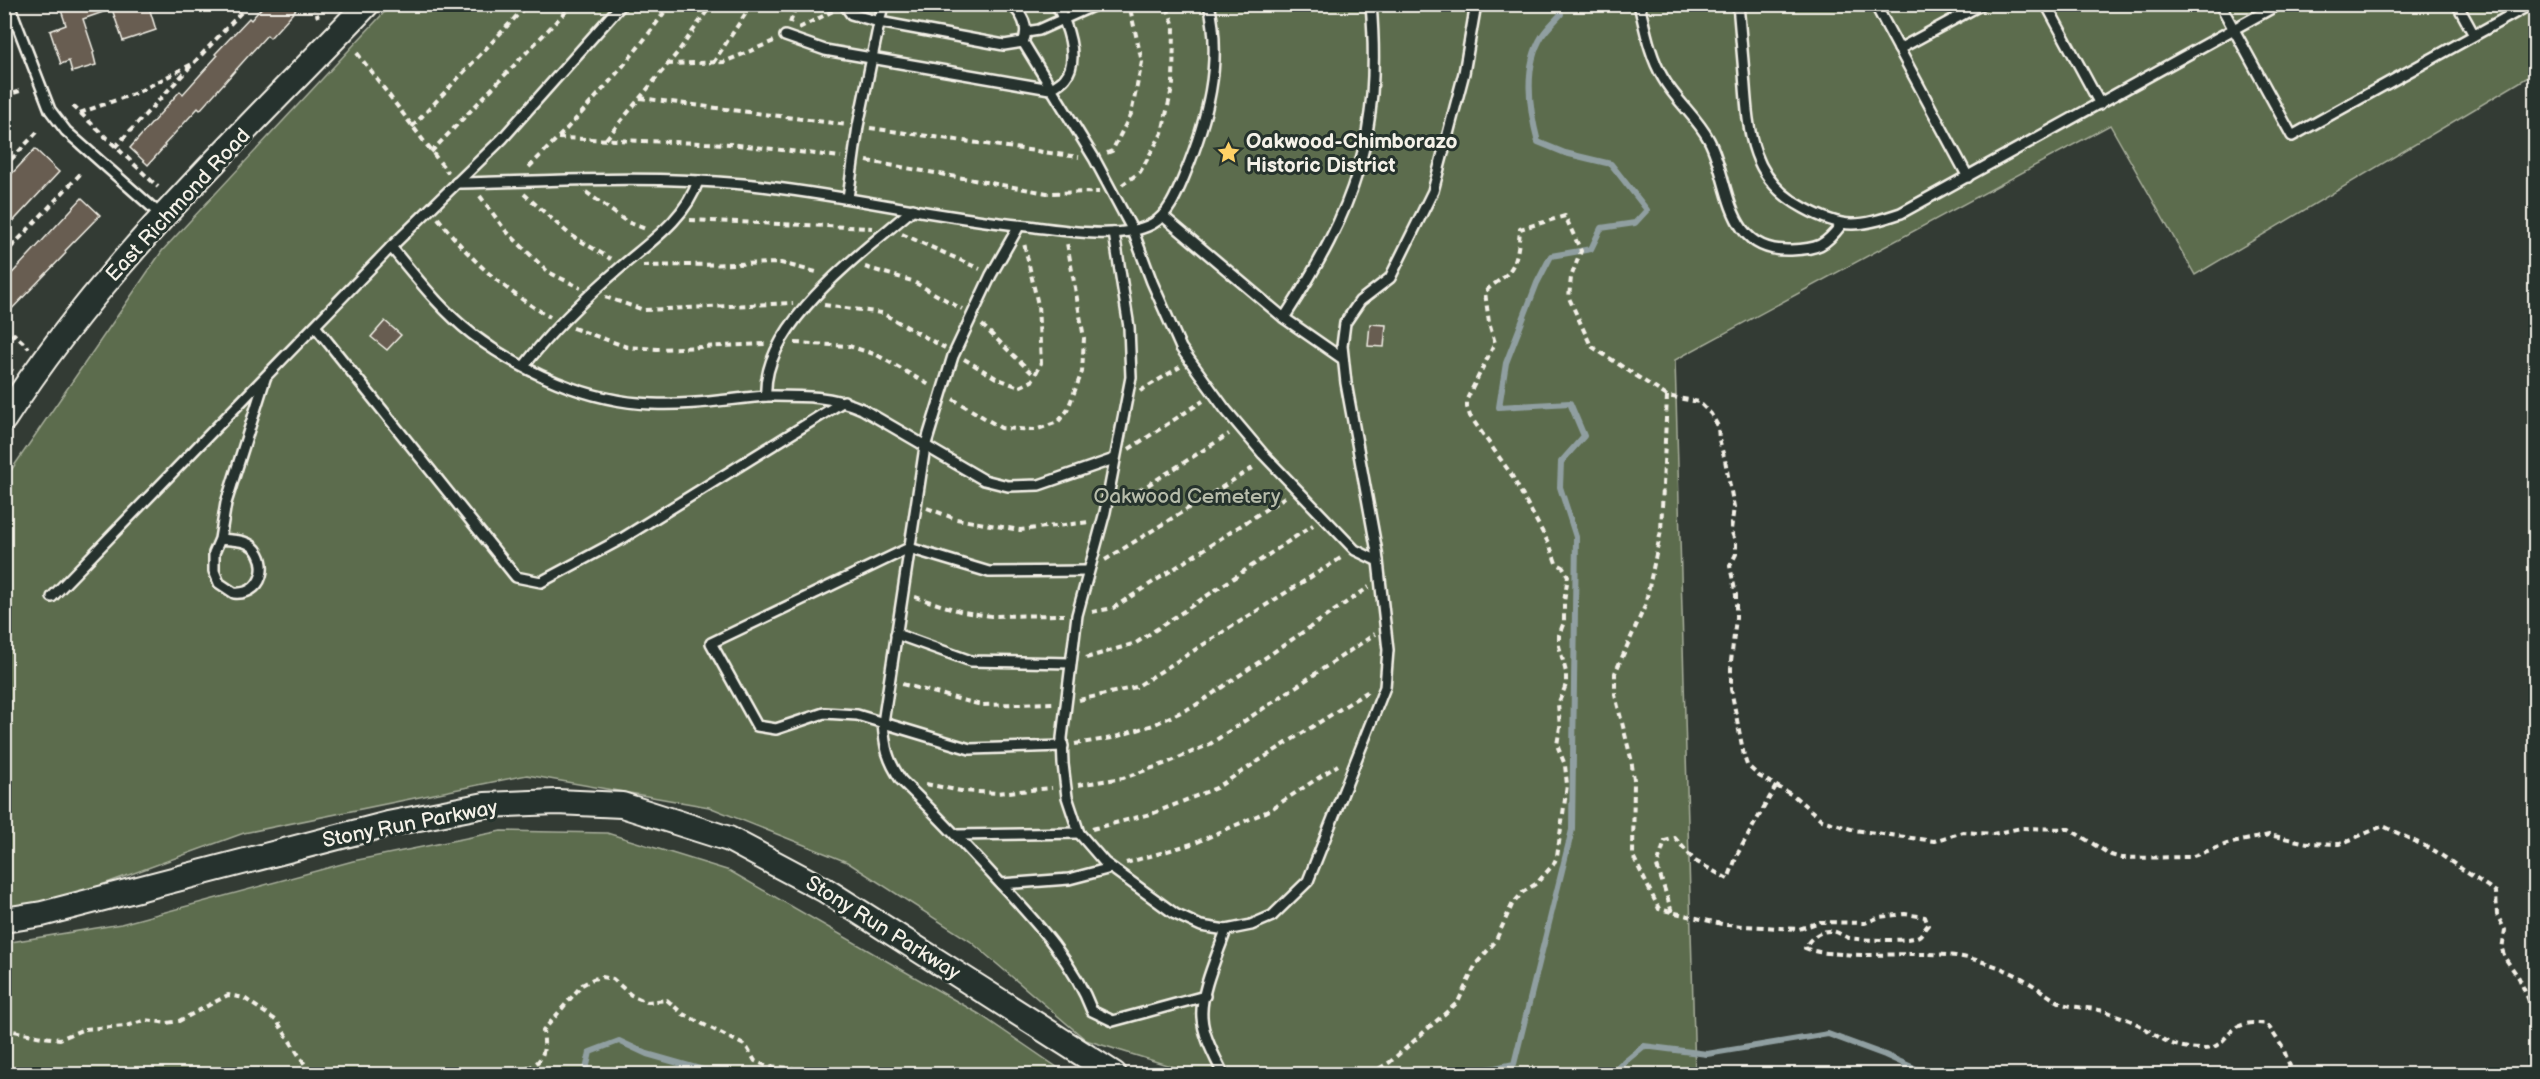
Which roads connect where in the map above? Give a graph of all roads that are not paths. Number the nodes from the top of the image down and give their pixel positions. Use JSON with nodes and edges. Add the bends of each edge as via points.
{"nodes":[{"id":1,"x":9,"y":4,"type":"edge"},
{"id":2,"x":367,"y":4,"type":"edge"},
{"id":3,"x":622,"y":4,"type":"edge"},
{"id":4,"x":883,"y":4,"type":"edge"},
{"id":5,"x":1010,"y":4,"type":"edge"},
{"id":6,"x":1056,"y":4,"type":"edge"},
{"id":7,"x":1097,"y":4,"type":"edge"},
{"id":8,"x":1209,"y":4,"type":"edge"},
{"id":9,"x":1371,"y":4,"type":"edge"},
{"id":10,"x":1476,"y":4,"type":"edge"},
{"id":11,"x":1639,"y":4,"type":"edge"},
{"id":12,"x":1738,"y":4,"type":"edge"},
{"id":13,"x":1875,"y":4,"type":"edge"},
{"id":14,"x":1982,"y":4,"type":"edge"},
{"id":15,"x":2046,"y":4,"type":"edge"},
{"id":16,"x":2220,"y":4,"type":"edge"},
{"id":17,"x":2279,"y":4,"type":"edge"},
{"id":18,"x":2457,"y":4,"type":"edge"},
{"id":19,"x":2531,"y":4,"type":"edge"},
{"id":20,"x":844,"y":5,"type":"edge"},
{"id":21,"x":1064,"y":19,"type":"junction"},
{"id":22,"x":879,"y":22,"type":"junction"},
{"id":23,"x":2235,"y":29,"type":"junction"},
{"id":24,"x":2474,"y":35,"type":"junction"},
{"id":25,"x":785,"y":36,"type":"road end"},
{"id":26,"x":1024,"y":37,"type":"junction"},
{"id":27,"x":1899,"y":49,"type":"junction"},
{"id":28,"x":872,"y":57,"type":"junction"},
{"id":29,"x":1050,"y":89,"type":"junction"},
{"id":30,"x":2100,"y":104,"type":"junction"},
{"id":31,"x":1968,"y":177,"type":"junction"},
{"id":32,"x":698,"y":181,"type":"junction"},
{"id":33,"x":456,"y":183,"type":"junction"},
{"id":34,"x":848,"y":198,"type":"junction"},
{"id":35,"x":913,"y":209,"type":"junction"},
{"id":36,"x":1163,"y":216,"type":"junction"},
{"id":37,"x":163,"y":218,"type":"junction"},
{"id":38,"x":1841,"y":225,"type":"junction"},
{"id":39,"x":1019,"y":226,"type":"junction"},
{"id":40,"x":1133,"y":231,"type":"junction"},
{"id":41,"x":1114,"y":233,"type":"junction"},
{"id":42,"x":391,"y":247,"type":"junction"},
{"id":43,"x":1284,"y":318,"type":"junction"},
{"id":44,"x":315,"y":326,"type":"junction"},
{"id":45,"x":1343,"y":359,"type":"junction"},
{"id":46,"x":524,"y":366,"type":"junction"},
{"id":47,"x":266,"y":377,"type":"junction"},
{"id":48,"x":766,"y":396,"type":"junction"},
{"id":49,"x":844,"y":401,"type":"junction"},
{"id":50,"x":4,"y":419,"type":"edge"},
{"id":51,"x":925,"y":447,"type":"junction"},
{"id":52,"x":1114,"y":459,"type":"junction"},
{"id":53,"x":220,"y":539,"type":"junction"},
{"id":54,"x":909,"y":548,"type":"junction"},
{"id":55,"x":1378,"y":561,"type":"junction"},
{"id":56,"x":1087,"y":571,"type":"junction"},
{"id":57,"x":52,"y":597,"type":"dead end"},
{"id":58,"x":896,"y":634,"type":"junction"},
{"id":59,"x":1070,"y":663,"type":"junction"},
{"id":60,"x":883,"y":723,"type":"junction"},
{"id":61,"x":1063,"y":746,"type":"junction"},
{"id":62,"x":1079,"y":832,"type":"junction"},
{"id":63,"x":956,"y":835,"type":"junction"},
{"id":64,"x":1111,"y":868,"type":"junction"},
{"id":65,"x":1001,"y":884,"type":"junction"},
{"id":66,"x":4,"y":920,"type":"edge"},
{"id":67,"x":1226,"y":930,"type":"junction"},
{"id":68,"x":1205,"y":996,"type":"junction"},
{"id":69,"x":1114,"y":1074,"type":"edge"},
{"id":70,"x":1223,"y":1074,"type":"edge"}],
"edges":[{"from":1,"to":37,"type":"lane","via":[[50,110],[60,124]]},
{"from":2,"to":37,"type":"street","name":"East Richmond Road"},
{"from":3,"to":33,"type":"lane","via":[[502,139]]},
{"from":4,"to":22,"type":"lane"},
{"from":5,"to":26,"type":"lane","via":[[1022,17]]},
{"from":6,"to":21,"type":"lane"},
{"from":7,"to":21,"type":"lane"},
{"from":8,"to":36,"type":"lane","via":[[1214,59],[1206,116],[1179,188]]},
{"from":9,"to":43,"type":"lane","via":[[1374,87],[1362,159],[1352,193],[1325,253]]},
{"from":10,"to":45,"type":"lane","via":[[1464,73],[1433,190],[1390,278],[1360,301],[1345,323]]},
{"from":11,"to":38,"type":"lane","via":[[1662,78],[1701,125],[1734,216],[1750,238],[1762,246],[1802,250],[1828,242]]},
{"from":12,"to":38,"type":"lane","via":[[1749,131],[1756,157],[1785,195]]},
{"from":13,"to":27,"type":"lane"},
{"from":14,"to":27,"type":"lane"},
{"from":15,"to":30,"type":"lane"},
{"from":16,"to":23,"type":"lane"},
{"from":17,"to":23,"type":"lane"},
{"from":18,"to":24,"type":"lane"},
{"from":19,"to":24,"type":"lane"},
{"from":20,"to":22,"type":"lane","via":[[851,14]]},
{"from":21,"to":26,"type":"lane"},
{"from":21,"to":29,"type":"lane","via":[[1071,41],[1071,63],[1066,77]]},
{"from":22,"to":26,"type":"lane","via":[[1004,45]]},
{"from":22,"to":28,"type":"lane"},
{"from":23,"to":24,"type":"lane","via":[[2292,136]]},
{"from":23,"to":30,"type":"lane"},
{"from":25,"to":28,"type":"lane","via":[[825,50]]},
{"from":26,"to":29,"type":"lane"},
{"from":27,"to":31,"type":"lane"},
{"from":28,"to":29,"type":"lane"},
{"from":28,"to":34,"type":"lane"},
{"from":29,"to":40,"type":"lane","via":[[1094,158]]},
{"from":30,"to":31,"type":"lane"},
{"from":31,"to":38,"type":"lane","via":[[1900,213],[1869,223]]},
{"from":32,"to":33,"type":"lane","via":[[567,178]]},
{"from":32,"to":34,"type":"lane"},
{"from":32,"to":46,"type":"lane","via":[[694,194],[661,234],[622,266]]},
{"from":33,"to":42,"type":"lane"},
{"from":34,"to":35,"type":"lane"},
{"from":35,"to":39,"type":"lane"},
{"from":35,"to":48,"type":"lane","via":[[849,262],[809,303],[780,343],[768,372]]},
{"from":36,"to":40,"type":"lane"},
{"from":36,"to":43,"type":"lane"},
{"from":37,"to":50,"type":"street","name":"East Richmond Road","via":[[93,297]]},
{"from":39,"to":41,"type":"lane"},
{"from":39,"to":51,"type":"lane","via":[[953,356]]},
{"from":40,"to":41,"type":"lane"},
{"from":40,"to":55,"type":"lane","via":[[1181,348],[1214,394],[1296,490],[1355,550]]},
{"from":41,"to":52,"type":"lane","via":[[1129,327],[1131,377]]},
{"from":42,"to":44,"type":"lane"},
{"from":42,"to":46,"type":"lane","via":[[450,315]]},
{"from":43,"to":45,"type":"lane"},
{"from":44,"to":47,"type":"lane"},
{"from":44,"to":49,"type":"lane","via":[[516,577],[541,582],[623,538]]},
{"from":45,"to":55,"type":"lane"},
{"from":46,"to":48,"type":"lane","via":[[572,388],[630,403],[676,404]]},
{"from":47,"to":53,"type":"lane","via":[[226,503]]},
{"from":47,"to":57,"type":"lane"},
{"from":48,"to":49,"type":"lane"},
{"from":49,"to":51,"type":"lane"},
{"from":51,"to":52,"type":"lane","via":[[984,480],[1008,486],[1039,485]]},
{"from":51,"to":54,"type":"lane"},
{"from":52,"to":56,"type":"lane","via":[[1105,512]]},
{"from":53,"to":53,"type":"lane","via":[[214,553],[219,583],[234,593],[252,590],[260,582],[262,571],[255,549],[246,542]]},
{"from":54,"to":56,"type":"lane","via":[[988,572]]},
{"from":54,"to":58,"type":"lane"},
{"from":54,"to":60,"type":"lane","via":[[711,643],[758,726],[776,729],[824,714],[857,715]]},
{"from":55,"to":67,"type":"lane","via":[[1388,650],[1385,681],[1308,881],[1272,916]]},
{"from":56,"to":59,"type":"lane"},
{"from":58,"to":59,"type":"lane","via":[[971,661]]},
{"from":58,"to":60,"type":"lane"},
{"from":59,"to":61,"type":"lane"},
{"from":60,"to":61,"type":"lane","via":[[970,749]]},
{"from":60,"to":63,"type":"lane","via":[[888,761],[901,780]]},
{"from":61,"to":62,"type":"lane","via":[[1066,787]]},
{"from":62,"to":63,"type":"lane"},
{"from":62,"to":64,"type":"lane"},
{"from":63,"to":65,"type":"lane"},
{"from":64,"to":65,"type":"lane","via":[[1069,879]]},
{"from":64,"to":67,"type":"lane","via":[[1175,914],[1201,926]]},
{"from":65,"to":68,"type":"lane","via":[[1062,955],[1080,982],[1092,1011],[1113,1021]]},
{"from":66,"to":69,"type":"street","name":"Stony Run Parkway","via":[[42,914],[388,824],[485,805],[622,805],[729,839],[825,890]]},
{"from":67,"to":68,"type":"lane"},
{"from":68,"to":70,"type":"lane","via":[[1202,1016],[1206,1035]]}]}
